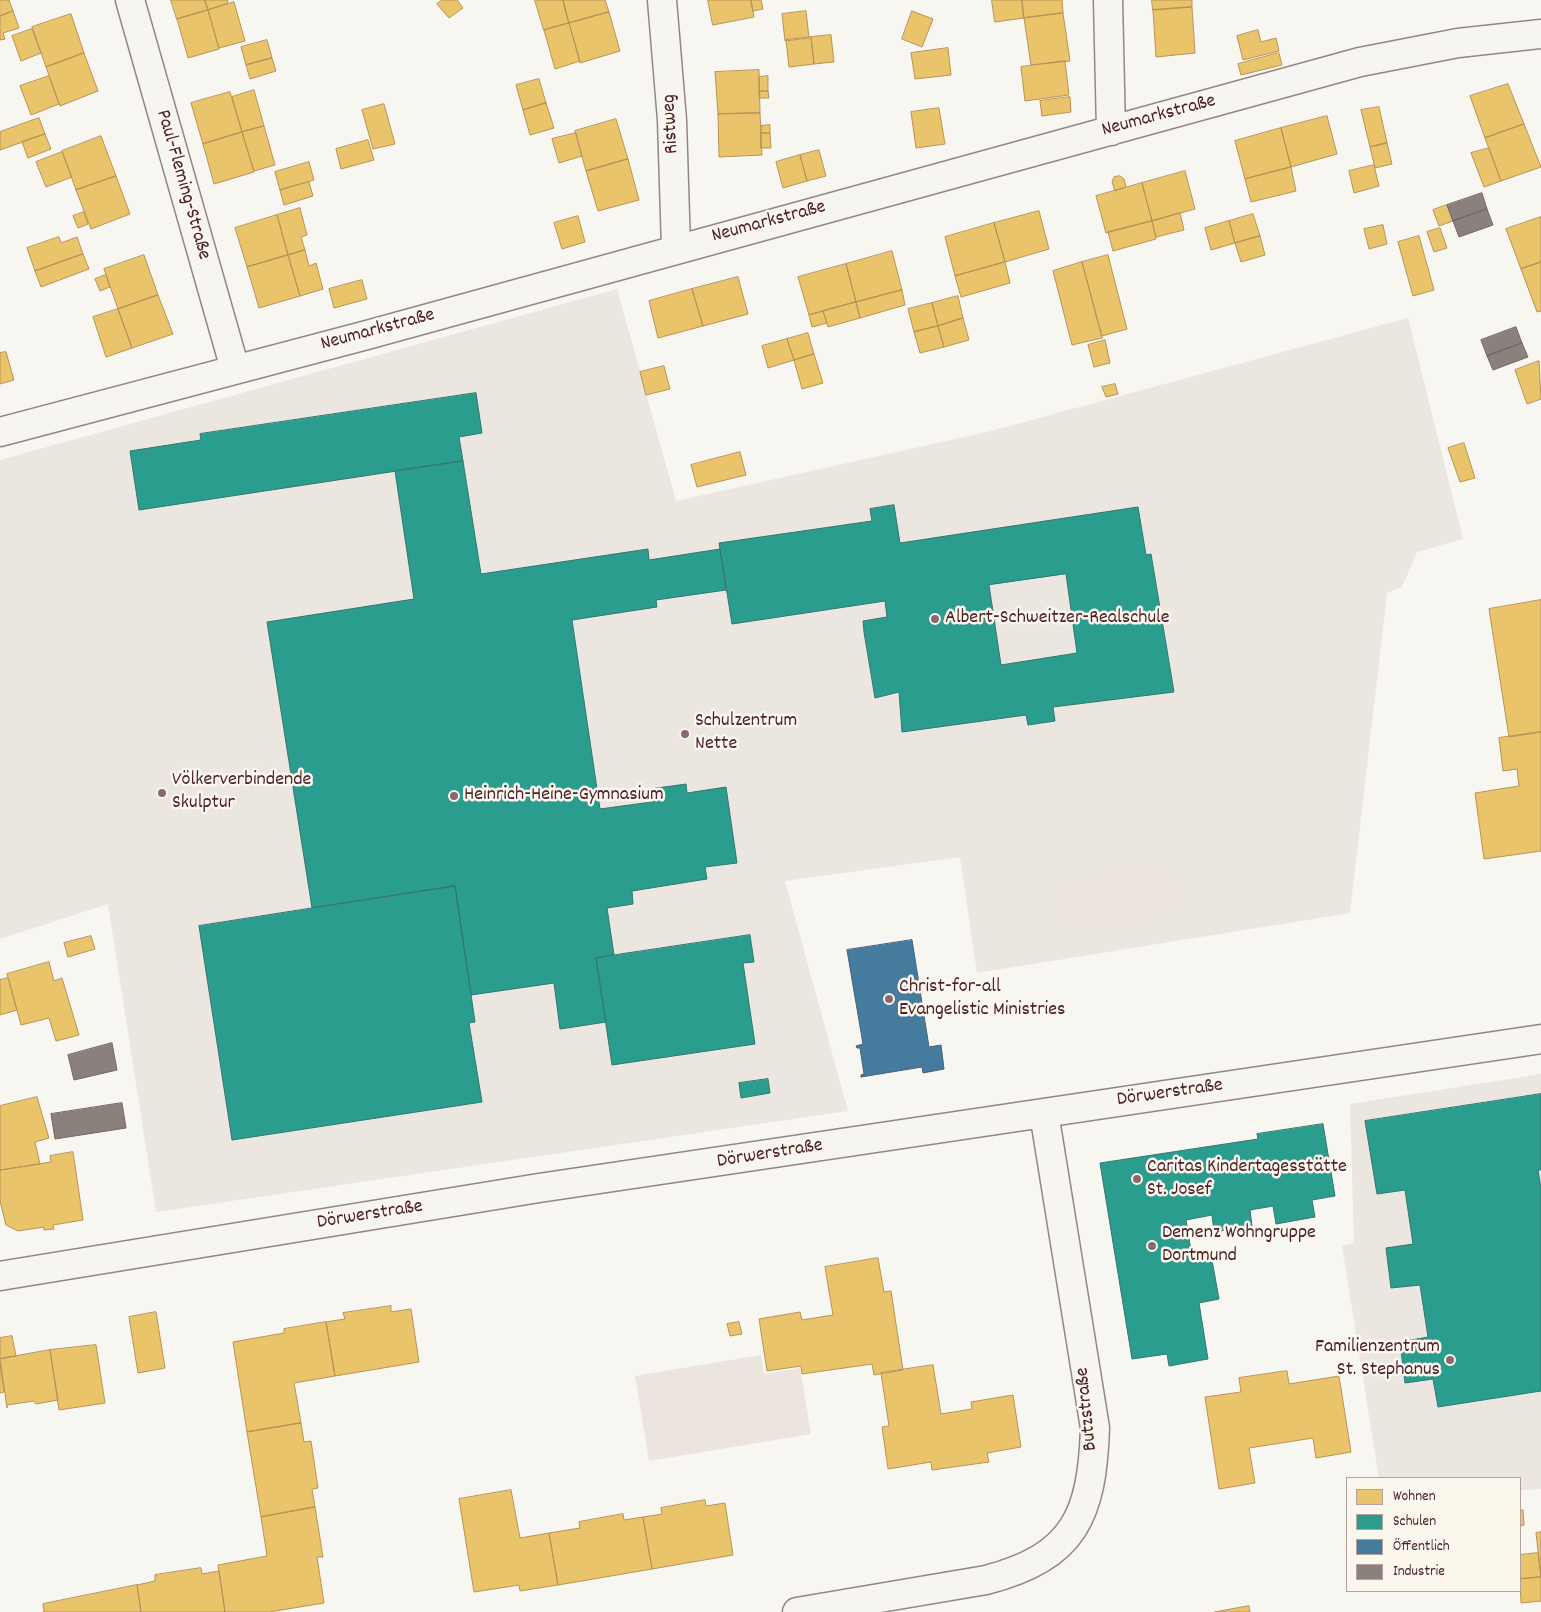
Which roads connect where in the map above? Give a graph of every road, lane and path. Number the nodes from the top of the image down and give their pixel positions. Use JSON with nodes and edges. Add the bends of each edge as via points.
{"nodes":[{"id":1,"x":130,"y":0,"type":"edge"},
{"id":2,"x":662,"y":0,"type":"edge"},
{"id":3,"x":1108,"y":0,"type":"edge"},
{"id":4,"x":1540,"y":36,"type":"edge"},
{"id":5,"x":1111,"y":131,"type":"junction"},
{"id":6,"x":676,"y":248,"type":"junction"},
{"id":7,"x":235,"y":369,"type":"junction"},
{"id":8,"x":0,"y":432,"type":"edge"},
{"id":9,"x":1541,"y":1039,"type":"edge"},
{"id":10,"x":1044,"y":1112,"type":"junction"},
{"id":11,"x":0,"y":1276,"type":"edge"},
{"id":12,"x":797,"y":1612,"type":"edge"}],
"edges":[{"from":1,"to":7,"type":"street","name":"Paul-Fleming-Straße"},
{"from":2,"to":6,"type":"street","name":"Ristweg","via":[[672,120]]},
{"from":3,"to":5,"type":"street"},
{"from":4,"to":5,"type":"street","name":"Neumarkstraße","via":[[1458,43],[1360,62]]},
{"from":5,"to":6,"type":"street","name":"Neumarkstraße"},
{"from":6,"to":7,"type":"street","name":"Neumarkstraße"},
{"from":7,"to":8,"type":"street","name":"Neumarkstraße"},
{"from":9,"to":10,"type":"street","name":"Dörwerstraße"},
{"from":10,"to":11,"type":"street","name":"Dörwerstraße","via":[[539,1188]]},
{"from":10,"to":12,"type":"street","name":"Butzstraße","via":[[1095,1428],[1094,1464],[1079,1517],[1070,1535],[1035,1564],[1011,1574]]}]}
